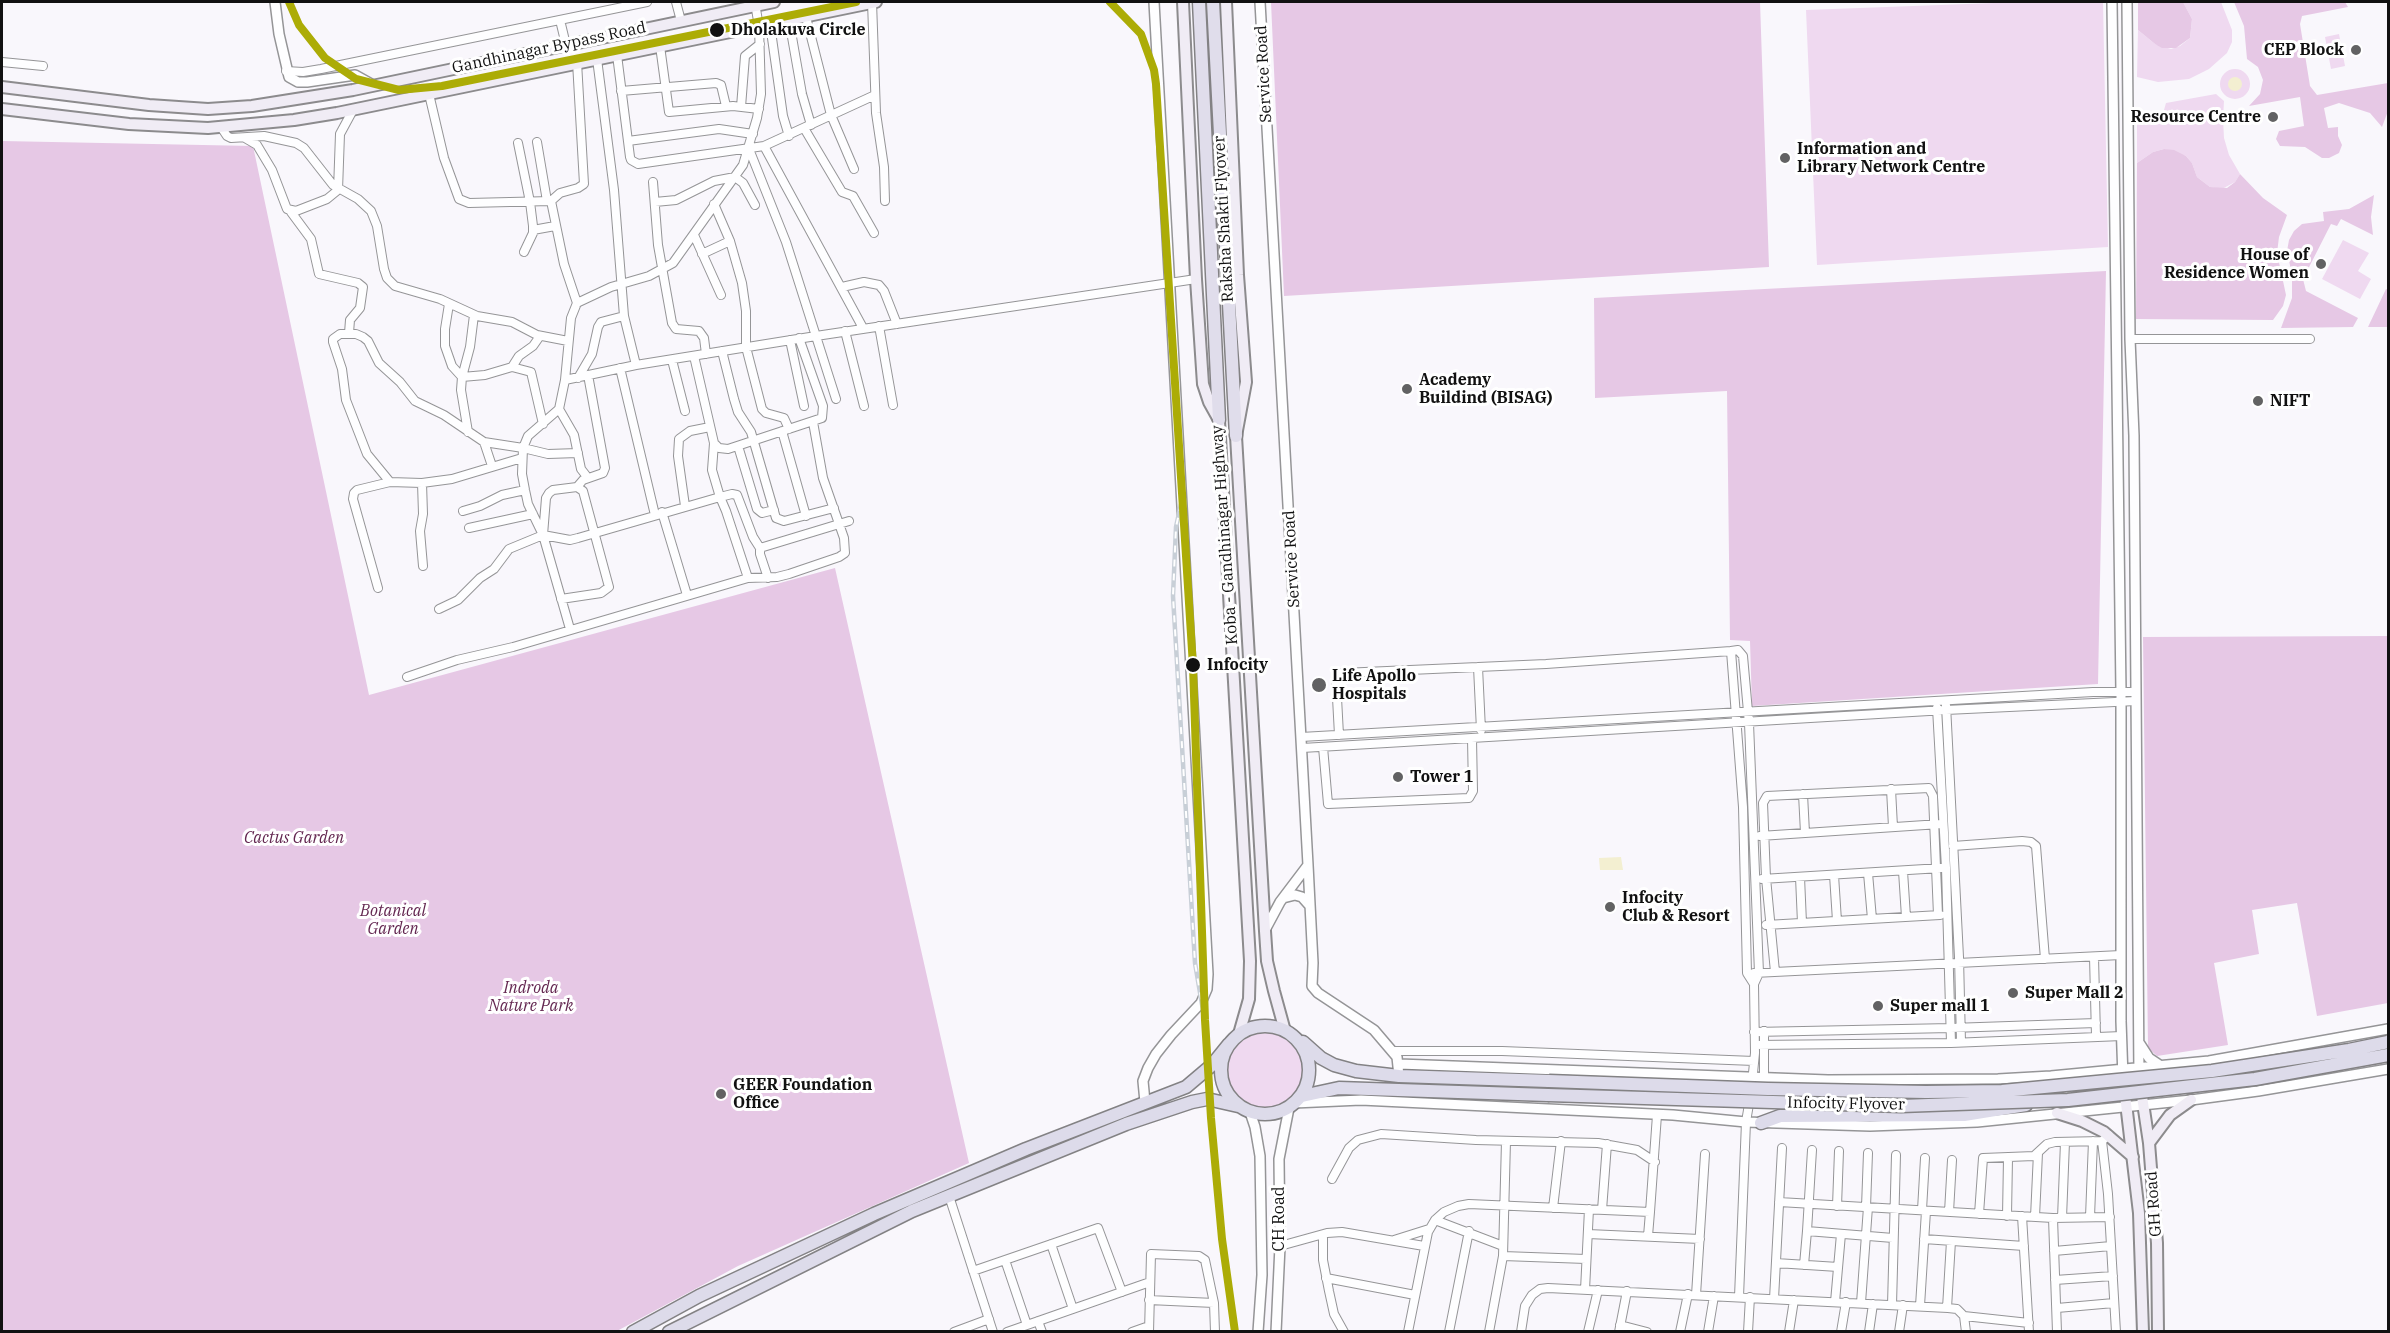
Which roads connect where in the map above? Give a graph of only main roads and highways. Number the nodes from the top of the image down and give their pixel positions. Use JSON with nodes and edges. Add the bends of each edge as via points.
{"nodes":[{"id":1,"x":774,"y":2,"type":"edge"},
{"id":2,"x":874,"y":2,"type":"edge"},
{"id":3,"x":1183,"y":2,"type":"edge"},
{"id":4,"x":1198,"y":2,"type":"edge"},
{"id":5,"x":1213,"y":2,"type":"edge"},
{"id":6,"x":1226,"y":2,"type":"edge"},
{"id":7,"x":755,"y":3,"type":"edge"},
{"id":8,"x":2,"y":87,"type":"edge"},
{"id":9,"x":2,"y":109,"type":"edge"},
{"id":10,"x":1219,"y":420,"type":"junction"},
{"id":11,"x":1236,"y":435,"type":"junction"},
{"id":12,"x":1289,"y":1033,"type":"junction"},
{"id":13,"x":1239,"y":1034,"type":"junction"},
{"id":14,"x":2388,"y":1041,"type":"edge"},
{"id":15,"x":1229,"y":1044,"type":"junction"},
{"id":16,"x":2388,"y":1055,"type":"edge"},
{"id":17,"x":2139,"y":1072,"type":"road end"},
{"id":18,"x":2123,"y":1074,"type":"road end"},
{"id":19,"x":2042,"y":1100,"type":"junction"},
{"id":20,"x":2191,"y":1100,"type":"road end"},
{"id":21,"x":1295,"y":1103,"type":"junction"},
{"id":22,"x":1238,"y":1106,"type":"junction"},
{"id":23,"x":2057,"y":1113,"type":"road end"},
{"id":24,"x":1761,"y":1122,"type":"road end"},
{"id":25,"x":2149,"y":1143,"type":"junction"},
{"id":26,"x":2133,"y":1157,"type":"junction"},
{"id":27,"x":633,"y":1332,"type":"edge"},
{"id":28,"x":669,"y":1332,"type":"edge"},
{"id":29,"x":2143,"y":1332,"type":"edge"},
{"id":30,"x":2158,"y":1332,"type":"edge"}],
"edges":[{"from":1,"to":7,"type":"main road","name":"Gandhinagar Bypass Road"},
{"from":2,"to":9,"type":"main road","name":"Gandhinagar Bypass Road","via":[[294,120],[221,127],[129,124]]},
{"from":3,"to":10,"type":"main road","name":"Koba - Gandhinagar Highway","via":[[1203,384]]},
{"from":4,"to":10,"type":"main road","name":"Raksha Shakti Flyover"},
{"from":5,"to":11,"type":"main road","name":"Raksha Shakti Flyover"},
{"from":6,"to":11,"type":"main road","name":"Koba - Gandhinagar Highway","via":[[1246,382]]},
{"from":7,"to":8,"type":"main road","name":"Gandhinagar Bypass Road","via":[[273,103],[208,109]]},
{"from":10,"to":13,"type":"main road","name":"Koba - Gandhinagar Highway","via":[[1251,981]]},
{"from":11,"to":12,"type":"main road","name":"Koba - Gandhinagar Highway","via":[[1265,931],[1271,981]]},
{"from":12,"to":13,"type":"highway","via":[[1265,1026]]},
{"from":12,"to":14,"type":"highway","name":"Infocity Flyover","bridge":true,"via":[[1321,1058],[1356,1071],[1399,1070],[1549,1082],[1926,1092],[2002,1091],[2212,1071]]},
{"from":12,"to":21,"type":"highway","via":[[1302,1045],[1310,1073],[1308,1088]]},
{"from":13,"to":15,"type":"highway"},
{"from":15,"to":22,"type":"highway","via":[[1220,1070],[1228,1096]]},
{"from":15,"to":27,"type":"highway","via":[[1186,1087],[874,1214],[699,1296]]},
{"from":16,"to":19,"type":"highway","name":"Infocity Flyover","bridge":true,"via":[[2255,1079]]},
{"from":17,"to":25,"type":"main road","name":"GH Road"},
{"from":18,"to":26,"type":"main road","name":"GH Road"},
{"from":19,"to":21,"type":"highway","name":"Infocity Flyover","bridge":true,"via":[[1902,1106],[1339,1088]]},
{"from":19,"to":24,"type":"highway","bridge":true,"via":[[1964,1115],[1780,1116]]},
{"from":20,"to":25,"type":"main road","via":[[2170,1115]]},
{"from":21,"to":22,"type":"highway","via":[[1276,1114],[1263,1115]]},
{"from":22,"to":28,"type":"highway","via":[[1207,1099],[1126,1124],[912,1211]]},
{"from":23,"to":26,"type":"main road","via":[[2082,1121]]},
{"from":25,"to":30,"type":"main road","name":"GH Road","via":[[2157,1243]]},
{"from":26,"to":29,"type":"main road","name":"GH Road"}]}
